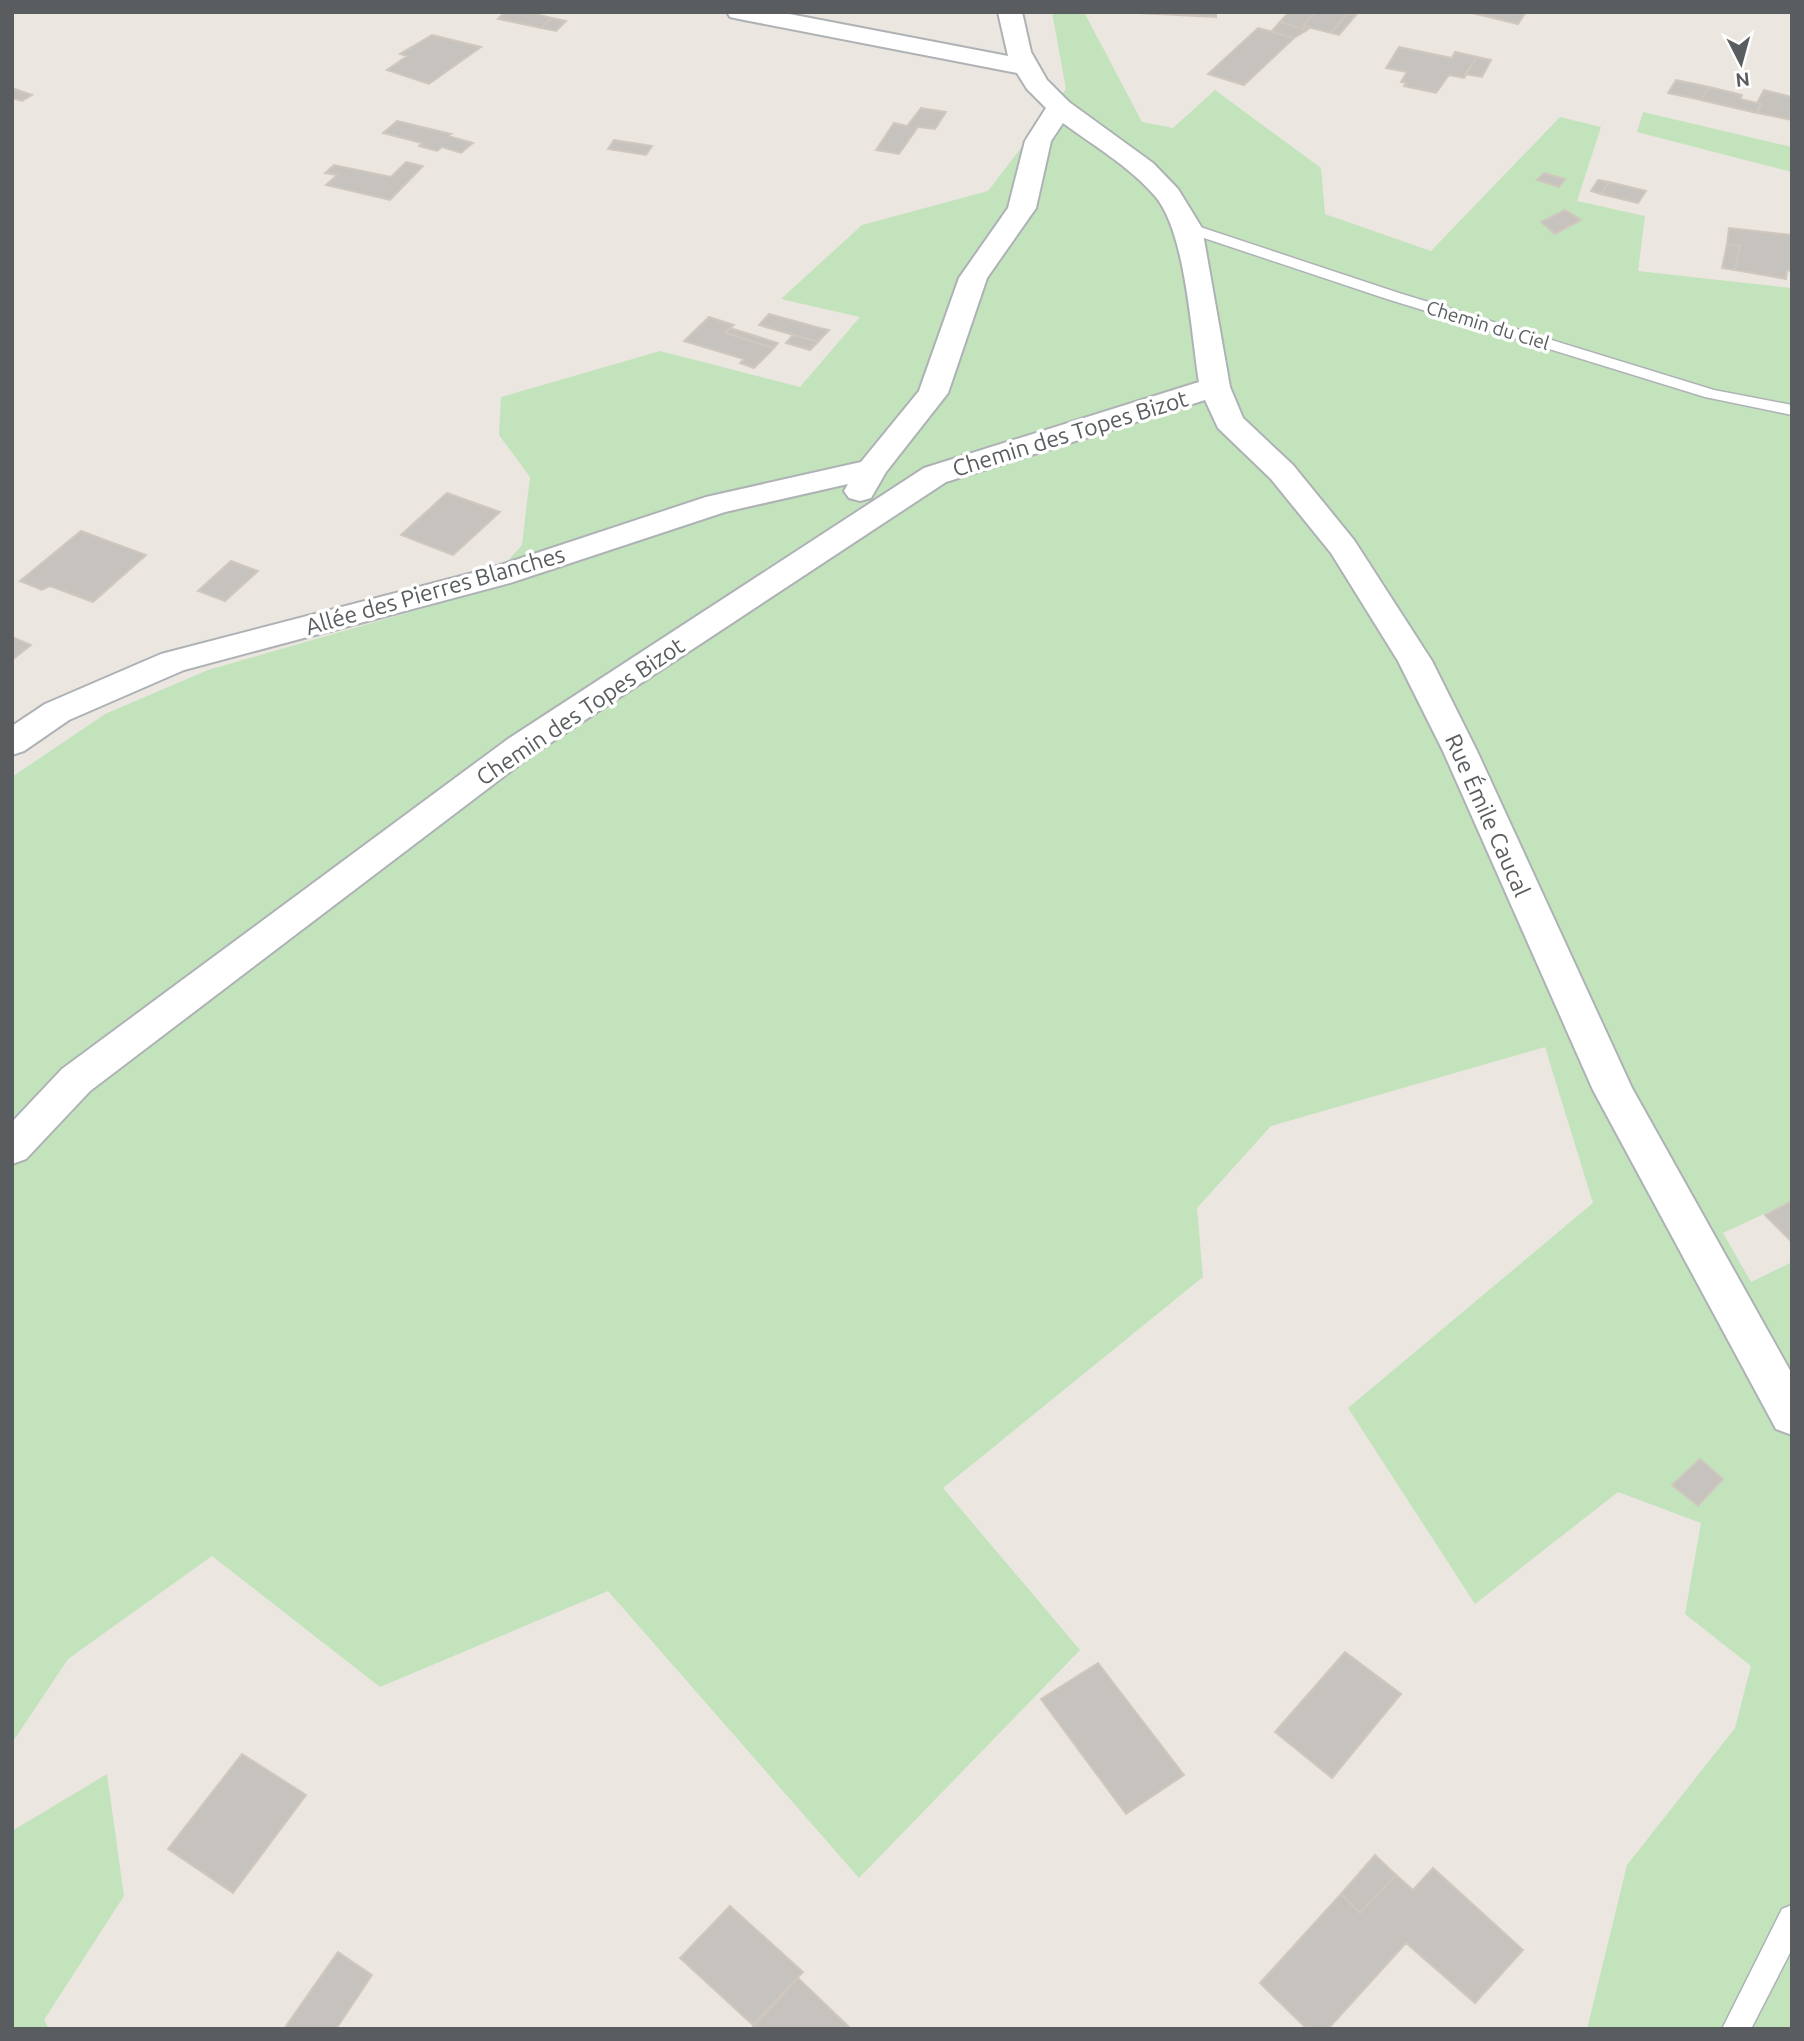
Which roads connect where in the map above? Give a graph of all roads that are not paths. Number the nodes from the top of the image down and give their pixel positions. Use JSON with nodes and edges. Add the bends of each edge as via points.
{"nodes":[{"id":1,"x":739,"y":12,"type":"edge"},
{"id":2,"x":1010,"y":12,"type":"edge"},
{"id":3,"x":1022,"y":66,"type":"junction"},
{"id":4,"x":1059,"y":108,"type":"junction"},
{"id":5,"x":1188,"y":228,"type":"junction"},
{"id":6,"x":1214,"y":387,"type":"junction"},
{"id":7,"x":1792,"y":410,"type":"edge"},
{"id":8,"x":872,"y":469,"type":"junction"},
{"id":9,"x":831,"y":545,"type":"junction"},
{"id":10,"x":12,"y":743,"type":"edge"},
{"id":11,"x":12,"y":1148,"type":"edge"},
{"id":12,"x":1792,"y":1416,"type":"edge"},
{"id":13,"x":1792,"y":1919,"type":"edge"},
{"id":14,"x":1736,"y":2029,"type":"edge"}],
"edges":[{"from":1,"to":3,"type":"street"},
{"from":2,"to":3,"type":"street"},
{"from":3,"to":4,"type":"street","name":"Rue Émile Caucal"},
{"from":4,"to":5,"type":"street","name":"Rue Émile Caucal","via":[[1154,176],[1178,204]]},
{"from":4,"to":8,"type":"street","via":[[1038,141],[1022,208],[973,278],[933,393]]},
{"from":5,"to":6,"type":"street","name":"Rue Émile Caucal"},
{"from":5,"to":7,"type":"lane","name":"Chemin du Ciel","via":[[1711,394]]},
{"from":6,"to":9,"type":"street","name":"Chemin des Topes Bizot","via":[[935,475]]},
{"from":6,"to":12,"type":"street","name":"Rue Émile Caucal","via":[[1229,422],[1282,471],[1343,547],[1415,661],[1613,1090]]},
{"from":8,"to":9,"type":"street"},
{"from":8,"to":10,"type":"street","name":"Allée des Pierres Blanches","via":[[717,504],[499,576],[173,662],[57,712]]},
{"from":9,"to":11,"type":"street","name":"Chemin des Topes Bizot","via":[[520,747],[76,1080]]},
{"from":13,"to":14,"type":"lane"}]}
